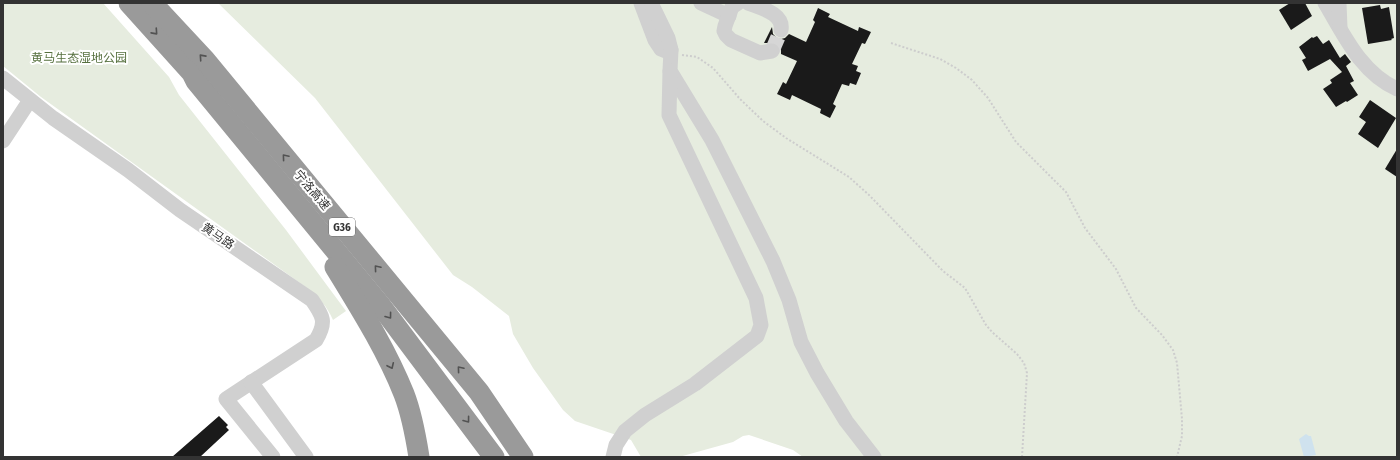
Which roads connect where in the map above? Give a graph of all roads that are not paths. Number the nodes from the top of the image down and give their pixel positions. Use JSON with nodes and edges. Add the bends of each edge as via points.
{"nodes":[{"id":1,"x":129,"y":3,"type":"edge"},
{"id":2,"x":152,"y":3,"type":"edge"},
{"id":3,"x":738,"y":3,"type":"edge"},
{"id":4,"x":748,"y":3,"type":"edge"},
{"id":5,"x":1325,"y":3,"type":"edge"},
{"id":6,"x":1339,"y":3,"type":"edge"},
{"id":7,"x":652,"y":4,"type":"edge"},
{"id":8,"x":705,"y":4,"type":"edge"},
{"id":9,"x":729,"y":16,"type":"junction"},
{"id":10,"x":1340,"y":28,"type":"junction"},
{"id":11,"x":781,"y":30,"type":"dead end"},
{"id":12,"x":772,"y":51,"type":"dead end"},
{"id":13,"x":670,"y":71,"type":"junction"},
{"id":14,"x":3,"y":78,"type":"edge"},
{"id":15,"x":196,"y":81,"type":"junction"},
{"id":16,"x":1397,"y":89,"type":"edge"},
{"id":17,"x":30,"y":100,"type":"junction"},
{"id":18,"x":3,"y":141,"type":"edge"},
{"id":19,"x":251,"y":382,"type":"junction"},
{"id":20,"x":479,"y":392,"type":"junction"},
{"id":21,"x":273,"y":457,"type":"edge"},
{"id":22,"x":306,"y":457,"type":"edge"},
{"id":23,"x":419,"y":457,"type":"edge"},
{"id":24,"x":494,"y":457,"type":"edge"},
{"id":25,"x":523,"y":457,"type":"edge"},
{"id":26,"x":530,"y":457,"type":"edge"},
{"id":27,"x":613,"y":457,"type":"edge"},
{"id":28,"x":874,"y":457,"type":"edge"}],
"edges":[{"from":1,"to":15,"type":"highway","name":"宁洛高速","number":"G36","one_way":true,"via":[[192,73]]},
{"from":20,"to":2,"type":"highway","name":"宁洛高速","number":"G36","one_way":true,"via":[[205,60]]},
{"from":3,"to":9,"type":"street","via":[[732,8]]},
{"from":4,"to":11,"type":"street","via":[[780,19]]},
{"from":5,"to":10,"type":"street"},
{"from":6,"to":10,"type":"street"},
{"from":7,"to":13,"type":"street","via":[[668,38],[671,53]]},
{"from":8,"to":9,"type":"street"},
{"from":9,"to":12,"type":"street","via":[[724,31],[730,40],[760,53]]},
{"from":10,"to":16,"type":"street","via":[[1352,50],[1372,72]]},
{"from":13,"to":27,"type":"street","via":[[669,115],[756,298],[761,325],[756,336],[695,384],[645,415],[625,431],[616,445]]},
{"from":13,"to":28,"type":"street","via":[[712,140],[770,254],[789,300],[801,342],[817,373],[846,421]]},
{"from":14,"to":17,"type":"street","name":"黄马路"},
{"from":15,"to":23,"type":"highway","one_way":true,"via":[[335,267],[373,328],[405,395]]},
{"from":15,"to":24,"type":"highway","name":"宁洛高速","number":"G36","one_way":true,"via":[[381,306]]},
{"from":17,"to":18,"type":"street"},
{"from":17,"to":19,"type":"street","name":"黄马路","via":[[180,210],[312,300],[320,311],[323,322],[316,340]]},
{"from":19,"to":21,"type":"street","name":"黄马路","via":[[226,399]]},
{"from":19,"to":22,"type":"street"},
{"from":20,"to":25,"type":"highway","name":"宁洛高速","number":"G36"},
{"from":20,"to":26,"type":"highway"}]}
